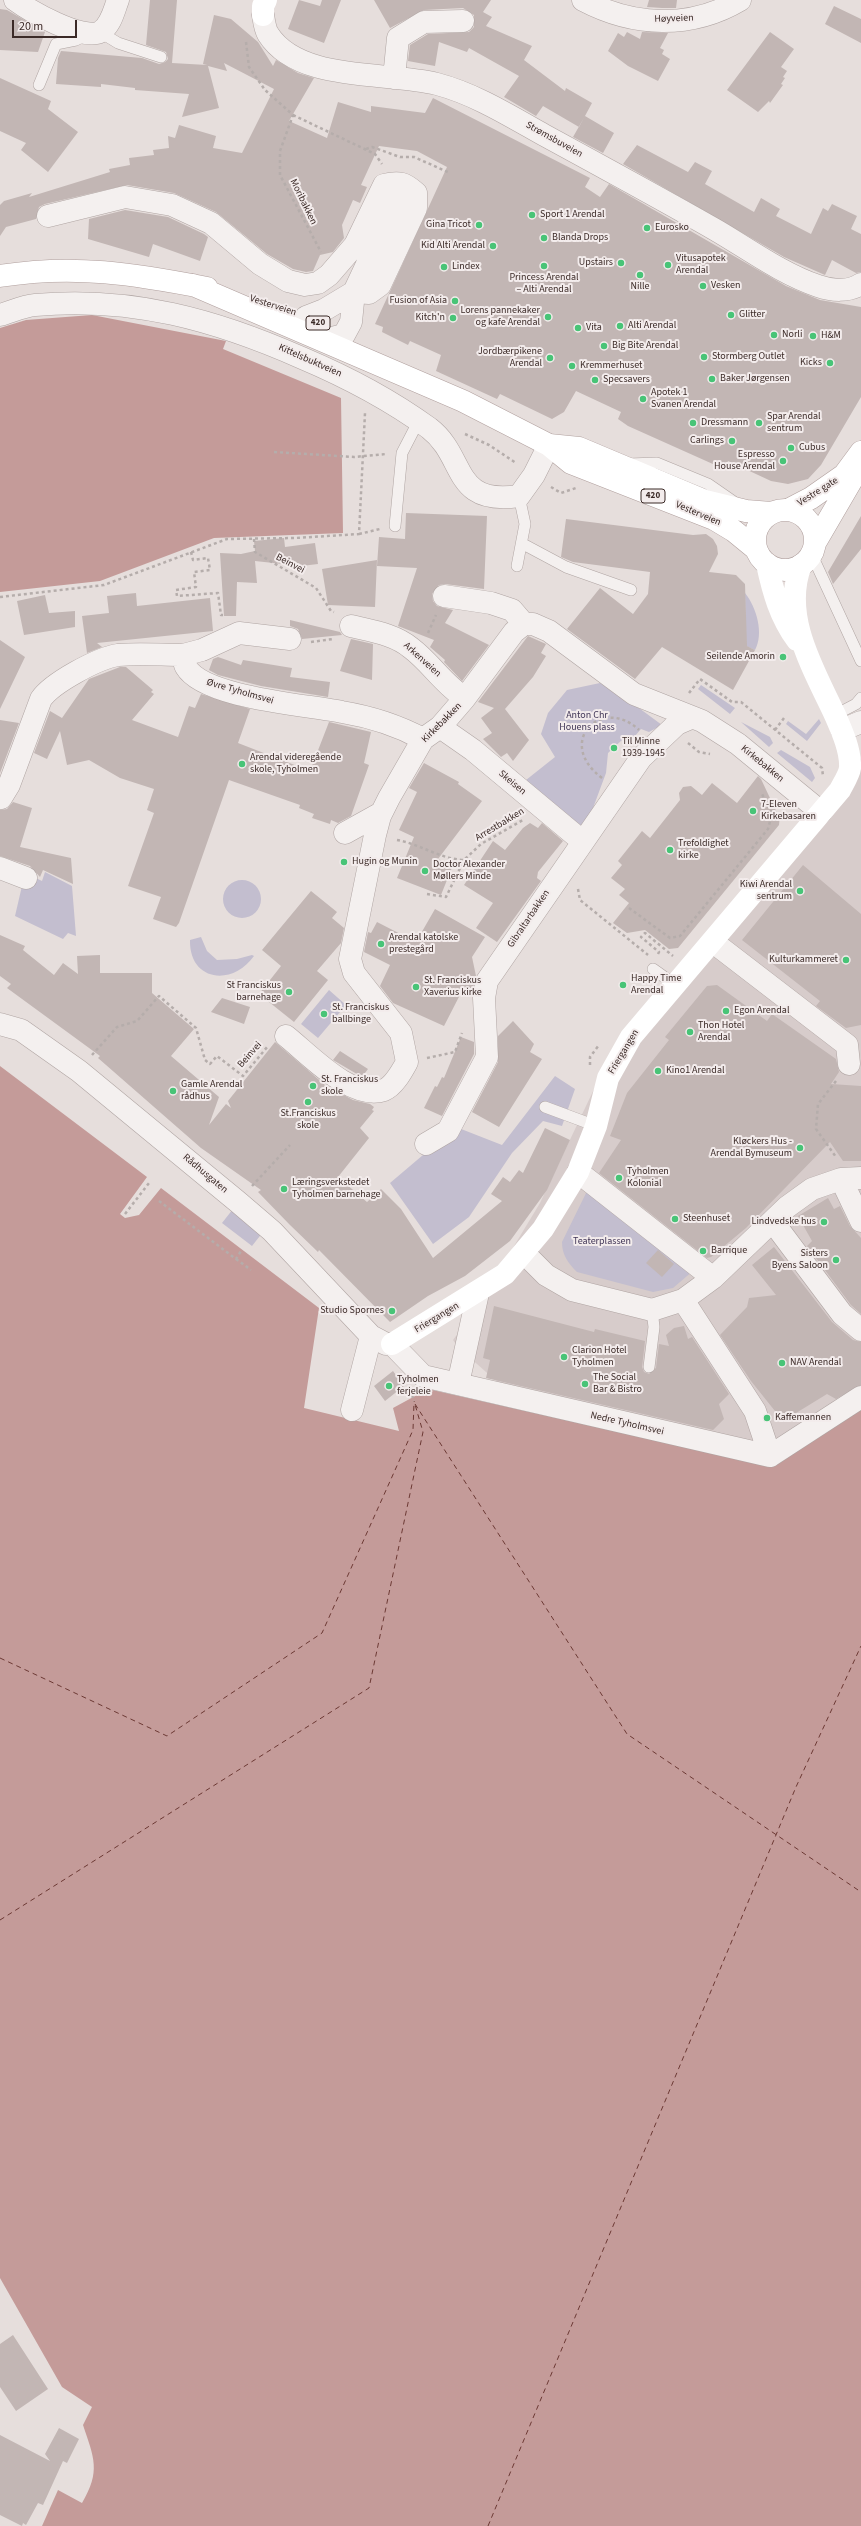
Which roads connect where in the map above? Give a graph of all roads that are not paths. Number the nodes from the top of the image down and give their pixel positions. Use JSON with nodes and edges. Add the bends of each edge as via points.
{"nodes":[{"id":1,"x":15,"y":0,"type":"edge"},
{"id":2,"x":118,"y":0,"type":"edge"},
{"id":3,"x":583,"y":0,"type":"edge"},
{"id":4,"x":740,"y":0,"type":"edge"},
{"id":5,"x":264,"y":7,"type":"edge"},
{"id":6,"x":463,"y":21,"type":"dead end"},
{"id":7,"x":94,"y":33,"type":"junction"},
{"id":8,"x":161,"y":57,"type":"dead end"},
{"id":9,"x":394,"y":78,"type":"junction"},
{"id":10,"x":39,"y":85,"type":"dead end"},
{"id":11,"x":402,"y":190,"type":"dead end"},
{"id":12,"x":48,"y":216,"type":"dead end"},
{"id":13,"x":0,"y":276,"type":"edge"},
{"id":14,"x":861,"y":284,"type":"edge"},
{"id":15,"x":193,"y":285,"type":"junction"},
{"id":16,"x":354,"y":292,"type":"junction"},
{"id":17,"x":0,"y":315,"type":"edge"},
{"id":18,"x":306,"y":317,"type":"junction"},
{"id":19,"x":334,"y":338,"type":"junction"},
{"id":20,"x":418,"y":422,"type":"junction"},
{"id":21,"x":549,"y":445,"type":"junction"},
{"id":22,"x":861,"y":452,"type":"edge"},
{"id":23,"x":861,"y":463,"type":"edge"},
{"id":24,"x":519,"y":496,"type":"junction"},
{"id":25,"x":779,"y":512,"type":"junction"},
{"id":26,"x":395,"y":526,"type":"road end"},
{"id":27,"x":523,"y":544,"type":"junction"},
{"id":28,"x":809,"y":554,"type":"junction"},
{"id":29,"x":762,"y":557,"type":"junction"},
{"id":30,"x":518,"y":566,"type":"dead end"},
{"id":31,"x":631,"y":590,"type":"dead end"},
{"id":32,"x":444,"y":596,"type":"road end"},
{"id":33,"x":524,"y":624,"type":"junction"},
{"id":34,"x":351,"y":626,"type":"road end"},
{"id":35,"x":290,"y":639,"type":"road end"},
{"id":36,"x":806,"y":652,"type":"junction"},
{"id":37,"x":183,"y":655,"type":"junction"},
{"id":38,"x":861,"y":661,"type":"edge"},
{"id":39,"x":465,"y":698,"type":"junction"},
{"id":40,"x":861,"y":698,"type":"edge"},
{"id":41,"x":691,"y":718,"type":"junction"},
{"id":42,"x":846,"y":722,"type":"edge"},
{"id":43,"x":432,"y":733,"type":"junction"},
{"id":44,"x":1,"y":798,"type":"dead end"},
{"id":45,"x":822,"y":812,"type":"junction"},
{"id":46,"x":381,"y":813,"type":"junction"},
{"id":47,"x":345,"y":833,"type":"dead end"},
{"id":48,"x":582,"y":841,"type":"junction"},
{"id":49,"x":0,"y":868,"type":"edge"},
{"id":50,"x":26,"y":878,"type":"dead end"},
{"id":51,"x":713,"y":942,"type":"junction"},
{"id":52,"x":653,"y":968,"type":"dead end"},
{"id":53,"x":674,"y":984,"type":"junction"},
{"id":54,"x":0,"y":1024,"type":"edge"},
{"id":55,"x":286,"y":1036,"type":"road end"},
{"id":56,"x":849,"y":1064,"type":"road end"},
{"id":57,"x":545,"y":1107,"type":"dead end"},
{"id":58,"x":596,"y":1126,"type":"junction"},
{"id":59,"x":426,"y":1144,"type":"dead end"},
{"id":60,"x":578,"y":1172,"type":"junction"},
{"id":61,"x":851,"y":1178,"type":"edge"},
{"id":62,"x":861,"y":1221,"type":"edge"},
{"id":63,"x":773,"y":1222,"type":"junction"},
{"id":64,"x":524,"y":1253,"type":"junction"},
{"id":65,"x":713,"y":1278,"type":"junction"},
{"id":66,"x":478,"y":1294,"type":"junction"},
{"id":67,"x":683,"y":1300,"type":"junction"},
{"id":68,"x":652,"y":1310,"type":"junction"},
{"id":69,"x":861,"y":1330,"type":"edge"},
{"id":70,"x":371,"y":1336,"type":"junction"},
{"id":71,"x":392,"y":1344,"type":"junction"},
{"id":72,"x":649,"y":1367,"type":"dead end"},
{"id":73,"x":458,"y":1384,"type":"junction"},
{"id":74,"x":861,"y":1397,"type":"edge"},
{"id":75,"x":352,"y":1410,"type":"dead end"},
{"id":76,"x":770,"y":1456,"type":"junction"}],
"edges":[{"from":1,"to":7,"type":"street","via":[[36,15]]},
{"from":2,"to":7,"type":"street","via":[[108,25]]},
{"from":3,"to":4,"type":"street","name":"Høyveien","via":[[631,18],[666,22],[697,19],[725,9]]},
{"from":5,"to":9,"type":"street","name":"Strømsbuveien","via":[[268,34],[283,50],[297,59],[325,69]]},
{"from":6,"to":9,"type":"street","via":[[424,22],[398,38]]},
{"from":7,"to":8,"type":"lane"},
{"from":7,"to":10,"type":"lane","via":[[56,44]]},
{"from":9,"to":14,"type":"street","name":"Strømsbuveien","via":[[436,84],[465,94],[676,207],[793,275],[819,286],[842,290]]},
{"from":11,"to":16,"type":"street"},
{"from":12,"to":16,"type":"street","via":[[125,197],[172,205],[211,223],[260,264],[288,281],[305,285],[318,283],[329,275],[355,245],[384,185],[396,182],[406,184],[416,193],[416,208],[383,278],[369,293]]},
{"from":13,"to":15,"type":"main road","name":"Vesterveien","number":"420","via":[[30,271],[94,270],[156,277]]},
{"from":15,"to":18,"type":"main road","name":"Vesterveien","number":"420","via":[[231,292]]},
{"from":15,"to":19,"type":"main road","name":"Vesterveien","number":"420"},
{"from":16,"to":18,"type":"street","via":[[324,310]]},
{"from":16,"to":19,"type":"street","via":[[351,322]]},
{"from":17,"to":20,"type":"street","name":"Kittelsbuktveien","via":[[34,305],[91,304],[147,309],[208,321],[266,342],[366,386]]},
{"from":18,"to":19,"type":"main road","name":"Vesterveien","number":"420"},
{"from":19,"to":21,"type":"main road","name":"Vesterveien","number":"420","via":[[370,362],[433,387]]},
{"from":20,"to":24,"type":"street","name":"Kittelsbuktveien","via":[[430,429],[444,444],[466,482],[474,490],[492,497]]},
{"from":20,"to":26,"type":"lane","via":[[402,453]]},
{"from":21,"to":24,"type":"street","via":[[534,476]]},
{"from":21,"to":25,"type":"main road","name":"Vesterveien","number":"420","via":[[579,448],[705,501],[746,511]]},
{"from":21,"to":29,"type":"main road","name":"Vesterveien","number":"420","via":[[571,463],[714,519],[734,531]]},
{"from":22,"to":25,"type":"main road","name":"Vestre gate","via":[[844,475],[811,498]]},
{"from":23,"to":28,"type":"main road","name":"Vestre gate"},
{"from":24,"to":27,"type":"lane","via":[[525,524]]},
{"from":25,"to":28,"type":"main road","number":"420","via":[[805,517],[811,525]]},
{"from":25,"to":29,"type":"main road","via":[[757,529],[755,541]]},
{"from":27,"to":30,"type":"lane"},
{"from":27,"to":31,"type":"lane","via":[[566,566]]},
{"from":28,"to":29,"type":"main road","number":"420","via":[[784,570]]},
{"from":28,"to":36,"type":"main road","via":[[796,578],[794,596]]},
{"from":28,"to":38,"type":"lane"},
{"from":29,"to":36,"type":"main road","via":[[786,625]]},
{"from":32,"to":33,"type":"street","via":[[491,603],[512,610]]},
{"from":33,"to":39,"type":"street","name":"Kirkebakken","via":[[514,632]]},
{"from":33,"to":41,"type":"street","name":"Kirkebakken","via":[[533,624],[549,631],[634,694]]},
{"from":34,"to":39,"type":"street","name":"Arkenveien","via":[[396,638],[415,651],[456,693]]},
{"from":35,"to":37,"type":"street","via":[[239,633],[202,650]]},
{"from":36,"to":42,"type":"main road"},
{"from":37,"to":43,"type":"street","name":"Øvre Tyholmsvei","via":[[186,667],[200,680],[258,699],[343,712]]},
{"from":37,"to":44,"type":"street","via":[[117,655],[73,674],[47,691],[41,699],[9,785]]},
{"from":39,"to":43,"type":"street","name":"Kirkebakken"},
{"from":40,"to":42,"type":"lane"},
{"from":41,"to":45,"type":"street","name":"Kirkebakken","via":[[702,721],[738,744]]},
{"from":41,"to":48,"type":"street","name":"Gibraltarbakken","via":[[677,724],[641,758]]},
{"from":42,"to":45,"type":"main road","name":"Friergangen","via":[[850,768],[840,790]]},
{"from":43,"to":46,"type":"street","name":"Kirkebakken"},
{"from":43,"to":48,"type":"street","name":"Skeisen","via":[[473,750]]},
{"from":45,"to":51,"type":"main road","name":"Friergangen"},
{"from":46,"to":47,"type":"street"},
{"from":46,"to":55,"type":"street","name":"Kirkebakken","via":[[350,959],[354,973],[401,1034],[407,1062],[400,1075],[385,1089],[368,1092],[349,1087]]},
{"from":48,"to":59,"type":"street","name":"Gibraltarbakken","via":[[488,981],[484,998],[487,1057],[448,1131]]},
{"from":49,"to":50,"type":"street"},
{"from":51,"to":53,"type":"main road","name":"Friergangen"},
{"from":51,"to":56,"type":"street","via":[[847,1045]]},
{"from":52,"to":53,"type":"lane"},
{"from":53,"to":58,"type":"main road","name":"Friergangen","via":[[631,1037],[608,1078]]},
{"from":54,"to":70,"type":"street","name":"Rådhusgaten","via":[[21,1030],[79,1071],[238,1202],[272,1231]]},
{"from":57,"to":58,"type":"lane"},
{"from":58,"to":60,"type":"main road","name":"Friergangen"},
{"from":60,"to":64,"type":"main road","name":"Friergangen","via":[[543,1229]]},
{"from":60,"to":65,"type":"street"},
{"from":61,"to":62,"type":"street"},
{"from":61,"to":63,"type":"street","via":[[812,1189],[787,1207]]},
{"from":63,"to":65,"type":"street"},
{"from":63,"to":69,"type":"street","via":[[842,1314]]},
{"from":64,"to":66,"type":"main road","name":"Friergangen","via":[[505,1274]]},
{"from":64,"to":68,"type":"street","via":[[546,1275],[572,1290]]},
{"from":65,"to":67,"type":"street"},
{"from":66,"to":71,"type":"main road","name":"Friergangen"},
{"from":66,"to":73,"type":"street"},
{"from":67,"to":68,"type":"street"},
{"from":67,"to":76,"type":"street","via":[[755,1411]]},
{"from":68,"to":72,"type":"lane","via":[[654,1327]]},
{"from":70,"to":71,"type":"street","name":"Rådhusgaten","via":[[386,1344]]},
{"from":70,"to":75,"type":"street"},
{"from":71,"to":73,"type":"street","name":"Nedre Tyholmsvei","via":[[423,1376]]},
{"from":73,"to":76,"type":"street","name":"Nedre Tyholmsvei"},
{"from":74,"to":76,"type":"street"}]}
